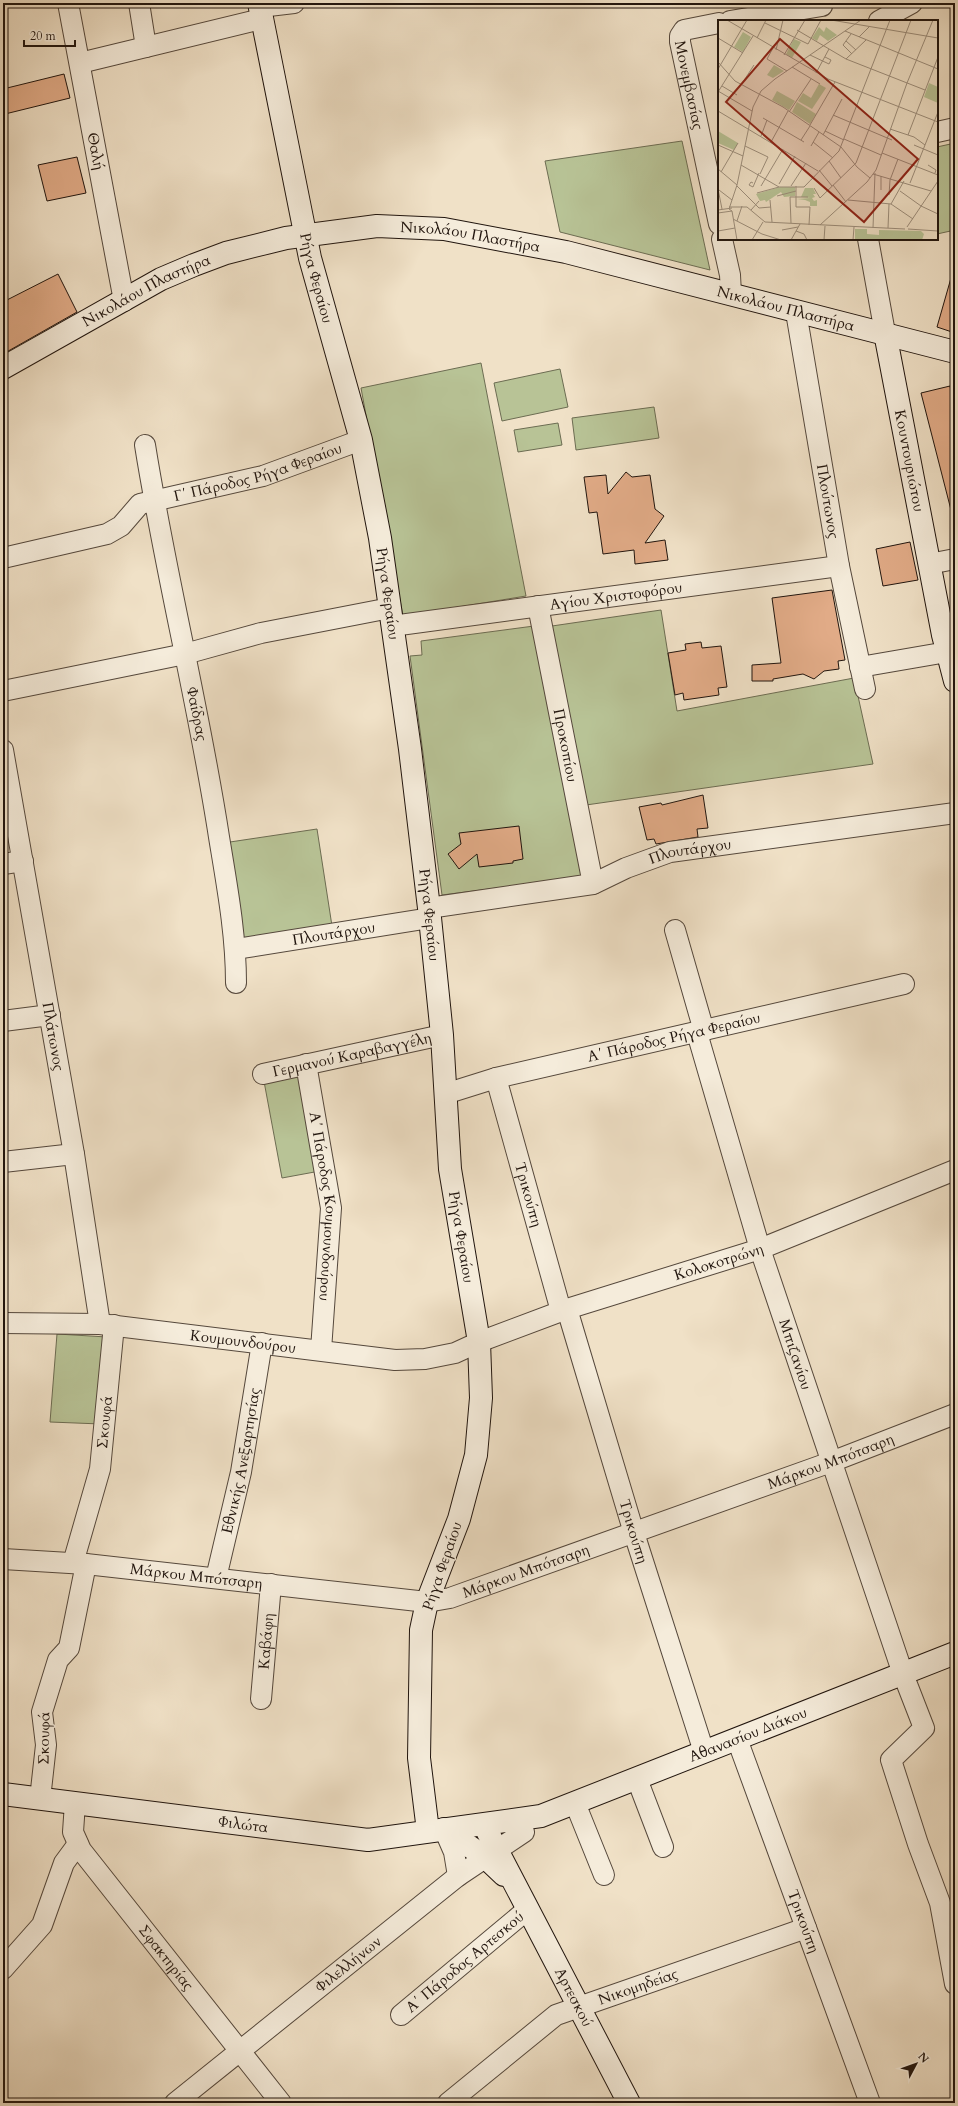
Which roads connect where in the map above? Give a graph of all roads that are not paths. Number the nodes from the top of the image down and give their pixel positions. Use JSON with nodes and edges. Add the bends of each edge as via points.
{"nodes":[{"id":1,"x":68,"y":3,"type":"edge"},
{"id":2,"x":138,"y":3,"type":"edge"},
{"id":3,"x":294,"y":3,"type":"edge"},
{"id":4,"x":912,"y":3,"type":"edge"},
{"id":5,"x":260,"y":10,"type":"edge"},
{"id":6,"x":823,"y":10,"type":"edge"},
{"id":7,"x":738,"y":20,"type":"edge"},
{"id":8,"x":882,"y":20,"type":"edge"},
{"id":9,"x":718,"y":23,"type":"edge"},
{"id":10,"x":146,"y":47,"type":"junction"},
{"id":11,"x":80,"y":64,"type":"junction"},
{"id":12,"x":955,"y":128,"type":"edge"},
{"id":13,"x":938,"y":132,"type":"edge"},
{"id":14,"x":718,"y":219,"type":"edge"},
{"id":15,"x":304,"y":234,"type":"junction"},
{"id":16,"x":722,"y":240,"type":"edge"},
{"id":17,"x":868,"y":240,"type":"edge"},
{"id":18,"x":731,"y":294,"type":"junction"},
{"id":19,"x":124,"y":300,"type":"junction"},
{"id":20,"x":796,"y":312,"type":"junction"},
{"id":21,"x":885,"y":333,"type":"junction"},
{"id":22,"x":955,"y":352,"type":"edge"},
{"id":23,"x":3,"y":368,"type":"edge"},
{"id":24,"x":361,"y":440,"type":"junction"},
{"id":25,"x":145,"y":446,"type":"dead end"},
{"id":26,"x":154,"y":501,"type":"junction"},
{"id":27,"x":3,"y":558,"type":"edge"},
{"id":28,"x":955,"y":559,"type":"edge"},
{"id":29,"x":929,"y":564,"type":"junction"},
{"id":30,"x":839,"y":566,"type":"junction"},
{"id":31,"x":538,"y":606,"type":"junction"},
{"id":32,"x":391,"y":617,"type":"junction"},
{"id":33,"x":947,"y":652,"type":"junction"},
{"id":34,"x":185,"y":654,"type":"junction"},
{"id":35,"x":860,"y":667,"type":"junction"},
{"id":36,"x":955,"y":681,"type":"edge"},
{"id":37,"x":865,"y":689,"type":"dead end"},
{"id":38,"x":3,"y":691,"type":"edge"},
{"id":39,"x":3,"y":750,"type":"edge"},
{"id":40,"x":955,"y":813,"type":"edge"},
{"id":41,"x":23,"y":861,"type":"junction"},
{"id":42,"x":3,"y":864,"type":"edge"},
{"id":43,"x":593,"y":884,"type":"junction"},
{"id":44,"x":430,"y":913,"type":"junction"},
{"id":45,"x":675,"y":930,"type":"dead end"},
{"id":46,"x":236,"y":949,"type":"junction"},
{"id":47,"x":236,"y":983,"type":"dead end"},
{"id":48,"x":904,"y":984,"type":"dead end"},
{"id":49,"x":50,"y":1015,"type":"junction"},
{"id":50,"x":3,"y":1021,"type":"edge"},
{"id":51,"x":700,"y":1032,"type":"junction"},
{"id":52,"x":442,"y":1035,"type":"junction"},
{"id":53,"x":306,"y":1064,"type":"junction"},
{"id":54,"x":263,"y":1074,"type":"dead end"},
{"id":55,"x":496,"y":1078,"type":"junction"},
{"id":56,"x":445,"y":1094,"type":"junction"},
{"id":57,"x":74,"y":1154,"type":"junction"},
{"id":58,"x":3,"y":1162,"type":"edge"},
{"id":59,"x":955,"y":1170,"type":"edge"},
{"id":60,"x":760,"y":1249,"type":"junction"},
{"id":61,"x":564,"y":1310,"type":"junction"},
{"id":62,"x":3,"y":1322,"type":"edge"},
{"id":63,"x":107,"y":1325,"type":"junction"},
{"id":64,"x":262,"y":1342,"type":"junction"},
{"id":65,"x":479,"y":1342,"type":"junction"},
{"id":66,"x":321,"y":1350,"type":"junction"},
{"id":67,"x":955,"y":1414,"type":"edge"},
{"id":68,"x":831,"y":1462,"type":"junction"},
{"id":69,"x":634,"y":1533,"type":"junction"},
{"id":70,"x":3,"y":1559,"type":"edge"},
{"id":71,"x":79,"y":1563,"type":"junction"},
{"id":72,"x":216,"y":1578,"type":"junction"},
{"id":73,"x":271,"y":1584,"type":"junction"},
{"id":74,"x":427,"y":1602,"type":"junction"},
{"id":75,"x":955,"y":1653,"type":"edge"},
{"id":76,"x":903,"y":1674,"type":"junction"},
{"id":77,"x":261,"y":1699,"type":"dead end"},
{"id":78,"x":737,"y":1739,"type":"junction"},
{"id":79,"x":704,"y":1752,"type":"junction"},
{"id":80,"x":636,"y":1779,"type":"junction"},
{"id":81,"x":3,"y":1794,"type":"edge"},
{"id":82,"x":40,"y":1799,"type":"junction"},
{"id":83,"x":75,"y":1803,"type":"junction"},
{"id":84,"x":574,"y":1803,"type":"junction"},
{"id":85,"x":541,"y":1816,"type":"junction"},
{"id":86,"x":484,"y":1824,"type":"junction"},
{"id":87,"x":436,"y":1830,"type":"junction"},
{"id":88,"x":524,"y":1832,"type":"junction"},
{"id":89,"x":78,"y":1844,"type":"junction"},
{"id":90,"x":663,"y":1847,"type":"dead end"},
{"id":91,"x":491,"y":1853,"type":"junction"},
{"id":92,"x":604,"y":1875,"type":"dead end"},
{"id":93,"x":458,"y":1876,"type":"junction"},
{"id":94,"x":523,"y":1900,"type":"junction"},
{"id":95,"x":806,"y":1928,"type":"junction"},
{"id":96,"x":3,"y":1969,"type":"edge"},
{"id":97,"x":955,"y":1984,"type":"edge"},
{"id":98,"x":578,"y":2007,"type":"junction"},
{"id":99,"x":401,"y":2015,"type":"dead end"},
{"id":100,"x":241,"y":2050,"type":"junction"},
{"id":101,"x":176,"y":2103,"type":"edge"},
{"id":102,"x":281,"y":2103,"type":"edge"},
{"id":103,"x":448,"y":2103,"type":"edge"},
{"id":104,"x":628,"y":2103,"type":"edge"},
{"id":105,"x":870,"y":2103,"type":"edge"}],
"edges":[{"from":1,"to":11,"type":"street","name":"Θαλή"},
{"from":2,"to":10,"type":"street"},
{"from":3,"to":5,"type":"street"},
{"from":4,"to":8,"type":"street"},
{"from":5,"to":10,"type":"street"},
{"from":5,"to":15,"type":"street","name":"Ρήγα Φεραίου"},
{"from":6,"to":7,"type":"street"},
{"from":9,"to":14,"type":"street","name":"Μονεμβασίας","via":[[684,30],[680,36]]},
{"from":10,"to":11,"type":"street"},
{"from":11,"to":19,"type":"street","name":"Θαλή"},
{"from":12,"to":13,"type":"street"},
{"from":15,"to":18,"type":"street","name":"Νικολάου Πλαστήρα","via":[[377,226],[444,229],[566,252]]},
{"from":15,"to":19,"type":"street","name":"Νικολάου Πλαστήρα","via":[[254,245],[194,265],[161,279]]},
{"from":15,"to":24,"type":"street","name":"Ρήγα Φεραίου"},
{"from":16,"to":18,"type":"street","via":[[730,275]]},
{"from":17,"to":21,"type":"street","name":"Κουντουριώτου"},
{"from":18,"to":20,"type":"street","name":"Νικολάου Πλαστήρα"},
{"from":19,"to":23,"type":"street","name":"Νικολάου Πλαστήρα"},
{"from":20,"to":21,"type":"street","name":"Νικολάου Πλαστήρα"},
{"from":20,"to":30,"type":"street","name":"Πλούτωνος"},
{"from":21,"to":22,"type":"street","name":"Νικολάου Πλαστήρα"},
{"from":21,"to":29,"type":"street","name":"Κουντουριώτου"},
{"from":24,"to":26,"type":"street","name":"Γ΄ Πάροδος Ρήγα Φεραίου","via":[[263,476]]},
{"from":24,"to":32,"type":"street","name":"Ρήγα Φεραίου","via":[[380,538]]},
{"from":25,"to":26,"type":"street","name":"Φαίδρας"},
{"from":26,"to":27,"type":"street","name":"Γ΄ Πάροδος Ρήγα Φεραίου","via":[[140,504],[121,526],[107,534]]},
{"from":26,"to":34,"type":"street","name":"Φαίδρας"},
{"from":28,"to":29,"type":"street"},
{"from":29,"to":33,"type":"street","name":"Κουντουριώτου"},
{"from":30,"to":31,"type":"street","name":"Αγίου Χριστοφόρου"},
{"from":30,"to":35,"type":"street","name":"Πλούτωνος"},
{"from":31,"to":32,"type":"street","name":"Αγίου Χριστοφόρου"},
{"from":31,"to":43,"type":"street","name":"Προκοπίου"},
{"from":32,"to":34,"type":"street","name":"Αγίου Χριστοφόρου","via":[[261,633]]},
{"from":32,"to":44,"type":"street","name":"Ρήγα Φεραίου"},
{"from":33,"to":35,"type":"street"},
{"from":33,"to":36,"type":"street","name":"Κουντουριώτου"},
{"from":34,"to":38,"type":"street","name":"Αγίου Χριστοφόρου"},
{"from":34,"to":46,"type":"street","name":"Φαίδρας","via":[[213,799]]},
{"from":35,"to":37,"type":"street","name":"Πλούτωνος"},
{"from":39,"to":41,"type":"street","name":"Πλάτωνος"},
{"from":40,"to":43,"type":"street","name":"Πλουτάρχου","via":[[670,852],[626,868]]},
{"from":41,"to":42,"type":"street"},
{"from":41,"to":49,"type":"street","name":"Πλάτωνος"},
{"from":43,"to":44,"type":"street","name":"Πλουτάρχου"},
{"from":44,"to":46,"type":"street","name":"Πλουτάρχου"},
{"from":44,"to":52,"type":"street","name":"Ρήγα Φεραίου"},
{"from":45,"to":51,"type":"street","name":"Μπιζανίου"},
{"from":46,"to":47,"type":"street","name":"Φαίδρας"},
{"from":48,"to":51,"type":"street","name":"Α΄ Πάροδος Ρήγα Φεραίου"},
{"from":49,"to":50,"type":"street"},
{"from":49,"to":57,"type":"street","name":"Πλάτωνος"},
{"from":51,"to":55,"type":"street","name":"Α΄ Πάροδος Ρήγα Φεραίου"},
{"from":51,"to":60,"type":"street","name":"Μπιζανίου"},
{"from":52,"to":53,"type":"street","name":"Γερμανού Καραβαγγέλη"},
{"from":52,"to":56,"type":"street","name":"Ρήγα Φεραίου"},
{"from":53,"to":54,"type":"street","name":"Γερμανού Καραβαγγέλη"},
{"from":53,"to":66,"type":"street","name":"Α΄ Πάροδος Κουμουνδούρου","via":[[331,1208]]},
{"from":55,"to":56,"type":"street","name":"Α΄ Πάροδος Ρήγα Φεραίου"},
{"from":55,"to":61,"type":"street","name":"Τρικούπη"},
{"from":56,"to":65,"type":"street","name":"Ρήγα Φεραίου","via":[[450,1170]]},
{"from":57,"to":58,"type":"street"},
{"from":57,"to":63,"type":"street","name":"Πλάτωνος"},
{"from":59,"to":60,"type":"street","name":"Κολοκοτρώνη"},
{"from":60,"to":61,"type":"street","name":"Κολοκοτρώνη"},
{"from":60,"to":68,"type":"street","name":"Μπιζανίου"},
{"from":61,"to":65,"type":"street","name":"Κολοκοτρώνη"},
{"from":61,"to":69,"type":"street","name":"Τρικούπη"},
{"from":62,"to":63,"type":"street","name":"Κουμουνδούρου"},
{"from":63,"to":64,"type":"street","name":"Κουμουνδούρου"},
{"from":63,"to":71,"type":"street","name":"Σκουφά","via":[[100,1469]]},
{"from":64,"to":66,"type":"street","name":"Κουμουνδούρου"},
{"from":64,"to":72,"type":"street","name":"Εθνικής Ανεξαρτησίας","via":[[242,1472]]},
{"from":65,"to":66,"type":"street","name":"Κουμουνδούρου","via":[[455,1353],[425,1359],[395,1360]]},
{"from":65,"to":74,"type":"street","name":"Ρήγα Φεραίου","via":[[481,1398],[476,1455],[459,1519]]},
{"from":67,"to":68,"type":"street","name":"Μάρκου Μπότσαρη"},
{"from":68,"to":69,"type":"street","name":"Μάρκου Μπότσαρη"},
{"from":68,"to":76,"type":"street","name":"Μπιζανίου"},
{"from":69,"to":74,"type":"street","name":"Μάρκου Μπότσαρη","via":[[450,1598]]},
{"from":69,"to":79,"type":"street","name":"Τρικούπη"},
{"from":70,"to":71,"type":"street","name":"Μάρκου Μπότσαρη"},
{"from":71,"to":72,"type":"street","name":"Μάρκου Μπότσαρη"},
{"from":71,"to":82,"type":"street","name":"Σκουφά","via":[[69,1648],[58,1660],[42,1712],[46,1745]]},
{"from":72,"to":73,"type":"street","name":"Μάρκου Μπότσαρη"},
{"from":73,"to":74,"type":"street","name":"Μάρκου Μπότσαρη"},
{"from":73,"to":77,"type":"street","name":"Καβάφη"},
{"from":74,"to":87,"type":"street","name":"Ρήγα Φεραίου","via":[[421,1630],[419,1758]]},
{"from":75,"to":76,"type":"street","name":"Αθανασίου Διάκου"},
{"from":76,"to":78,"type":"street","name":"Αθανασίου Διάκου"},
{"from":76,"to":97,"type":"street","name":"Μπιζανίου","via":[[924,1728],[891,1760],[940,1903]]},
{"from":78,"to":79,"type":"street","name":"Αθανασίου Διάκου"},
{"from":78,"to":95,"type":"street","name":"Τρικούπη"},
{"from":79,"to":80,"type":"street","name":"Αθανασίου Διάκου"},
{"from":80,"to":84,"type":"street","name":"Αθανασίου Διάκου"},
{"from":80,"to":90,"type":"street"},
{"from":81,"to":82,"type":"street","name":"Φιλώτα"},
{"from":82,"to":83,"type":"street","name":"Φιλώτα"},
{"from":83,"to":87,"type":"street","name":"Φιλώτα","via":[[368,1840]]},
{"from":83,"to":89,"type":"street","name":"Σφακτηρίας","via":[[73,1832]]},
{"from":84,"to":85,"type":"street","name":"Αθανασίου Διάκου"},
{"from":84,"to":92,"type":"street"},
{"from":85,"to":86,"type":"street","name":"Αθανασίου Διάκου"},
{"from":85,"to":88,"type":"street","name":"Αθανασίου Διάκου"},
{"from":86,"to":87,"type":"street","name":"Φιλώτα"},
{"from":86,"to":88,"type":"street","via":[[506,1835]]},
{"from":86,"to":91,"type":"street","name":"Αρτεσκού"},
{"from":87,"to":91,"type":"street","name":"Αρτεσκού"},
{"from":87,"to":93,"type":"street","via":[[454,1852]]},
{"from":88,"to":91,"type":"street","name":"Φιλελλήνων"},
{"from":89,"to":96,"type":"street","via":[[64,1863],[42,1925]]},
{"from":89,"to":100,"type":"street","name":"Σφακτηρίας"},
{"from":91,"to":93,"type":"street","name":"Φιλελλήνων"},
{"from":91,"to":94,"type":"street","name":"Αρτεσκού"},
{"from":93,"to":100,"type":"street","name":"Φιλελλήνων"},
{"from":94,"to":98,"type":"street","name":"Αρτεσκού"},
{"from":94,"to":99,"type":"street","name":"Α΄ Πάροδος Αρτεσκού"},
{"from":95,"to":98,"type":"street","name":"Νικομηδείας"},
{"from":95,"to":105,"type":"street","name":"Τρικούπη"},
{"from":98,"to":103,"type":"street","name":"Νικομηδείας","via":[[556,2015]]},
{"from":98,"to":104,"type":"street","name":"Αρτεσκού"},
{"from":100,"to":101,"type":"street","name":"Φιλελλήνων"},
{"from":100,"to":102,"type":"street","name":"Σφακτηρίας"}]}
